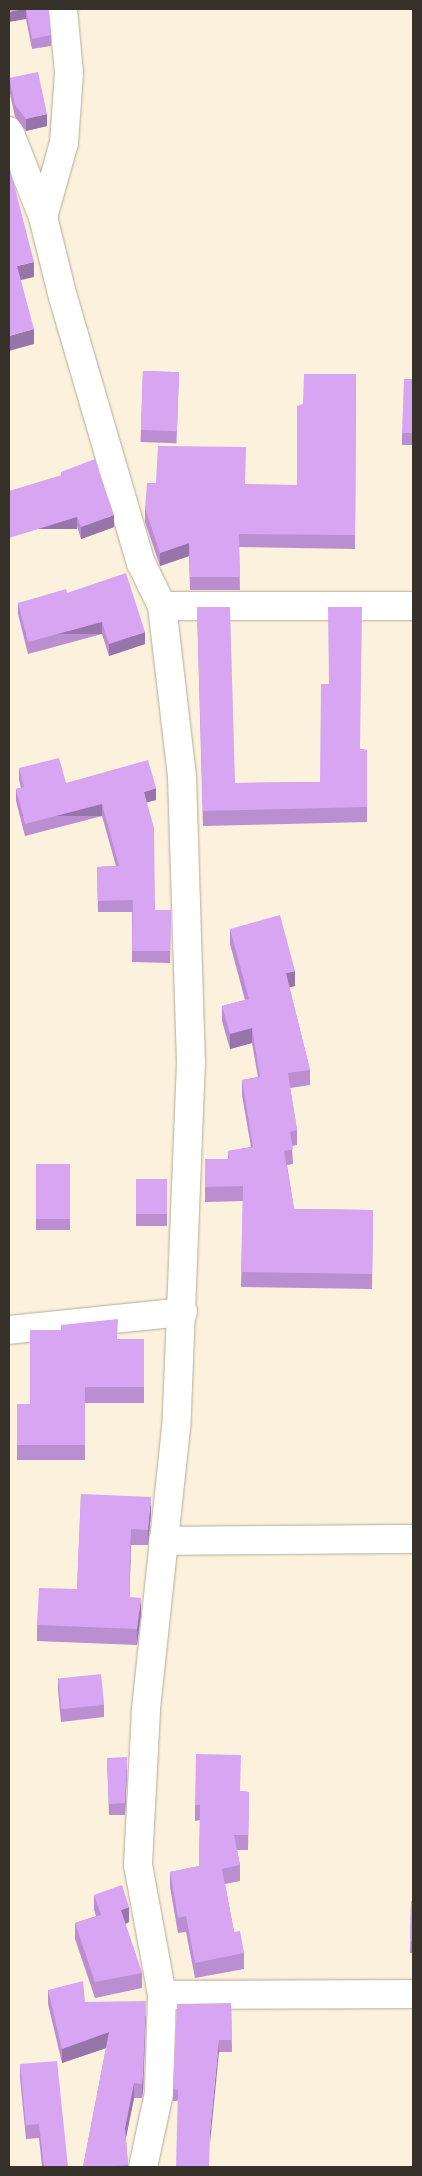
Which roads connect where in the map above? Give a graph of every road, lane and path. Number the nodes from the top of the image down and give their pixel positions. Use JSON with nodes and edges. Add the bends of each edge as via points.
{"nodes":[{"id":1,"x":63,"y":9,"type":"edge"},
{"id":2,"x":12,"y":143,"type":"edge"},
{"id":3,"x":43,"y":217,"type":"junction"},
{"id":4,"x":162,"y":606,"type":"junction"},
{"id":5,"x":413,"y":606,"type":"edge"},
{"id":6,"x":182,"y":1312,"type":"junction"},
{"id":7,"x":9,"y":1330,"type":"edge"},
{"id":8,"x":413,"y":1539,"type":"edge"},
{"id":9,"x":163,"y":1541,"type":"junction"},
{"id":10,"x":413,"y":1994,"type":"edge"},
{"id":11,"x":162,"y":1995,"type":"junction"},
{"id":12,"x":143,"y":2167,"type":"edge"}],
"edges":[{"from":1,"to":3,"type":"street","via":[[69,73],[64,143]]},
{"from":2,"to":3,"type":"street"},
{"from":3,"to":4,"type":"street","via":[[63,298],[141,562]]},
{"from":4,"to":5,"type":"street"},
{"from":4,"to":6,"type":"street","via":[[182,777],[191,1062]]},
{"from":6,"to":7,"type":"street"},
{"from":6,"to":9,"type":"street","via":[[176,1428]]},
{"from":8,"to":9,"type":"street"},
{"from":9,"to":11,"type":"street","via":[[146,1711],[138,1865]]},
{"from":10,"to":11,"type":"street"},
{"from":11,"to":12,"type":"street","via":[[159,2093]]}]}
